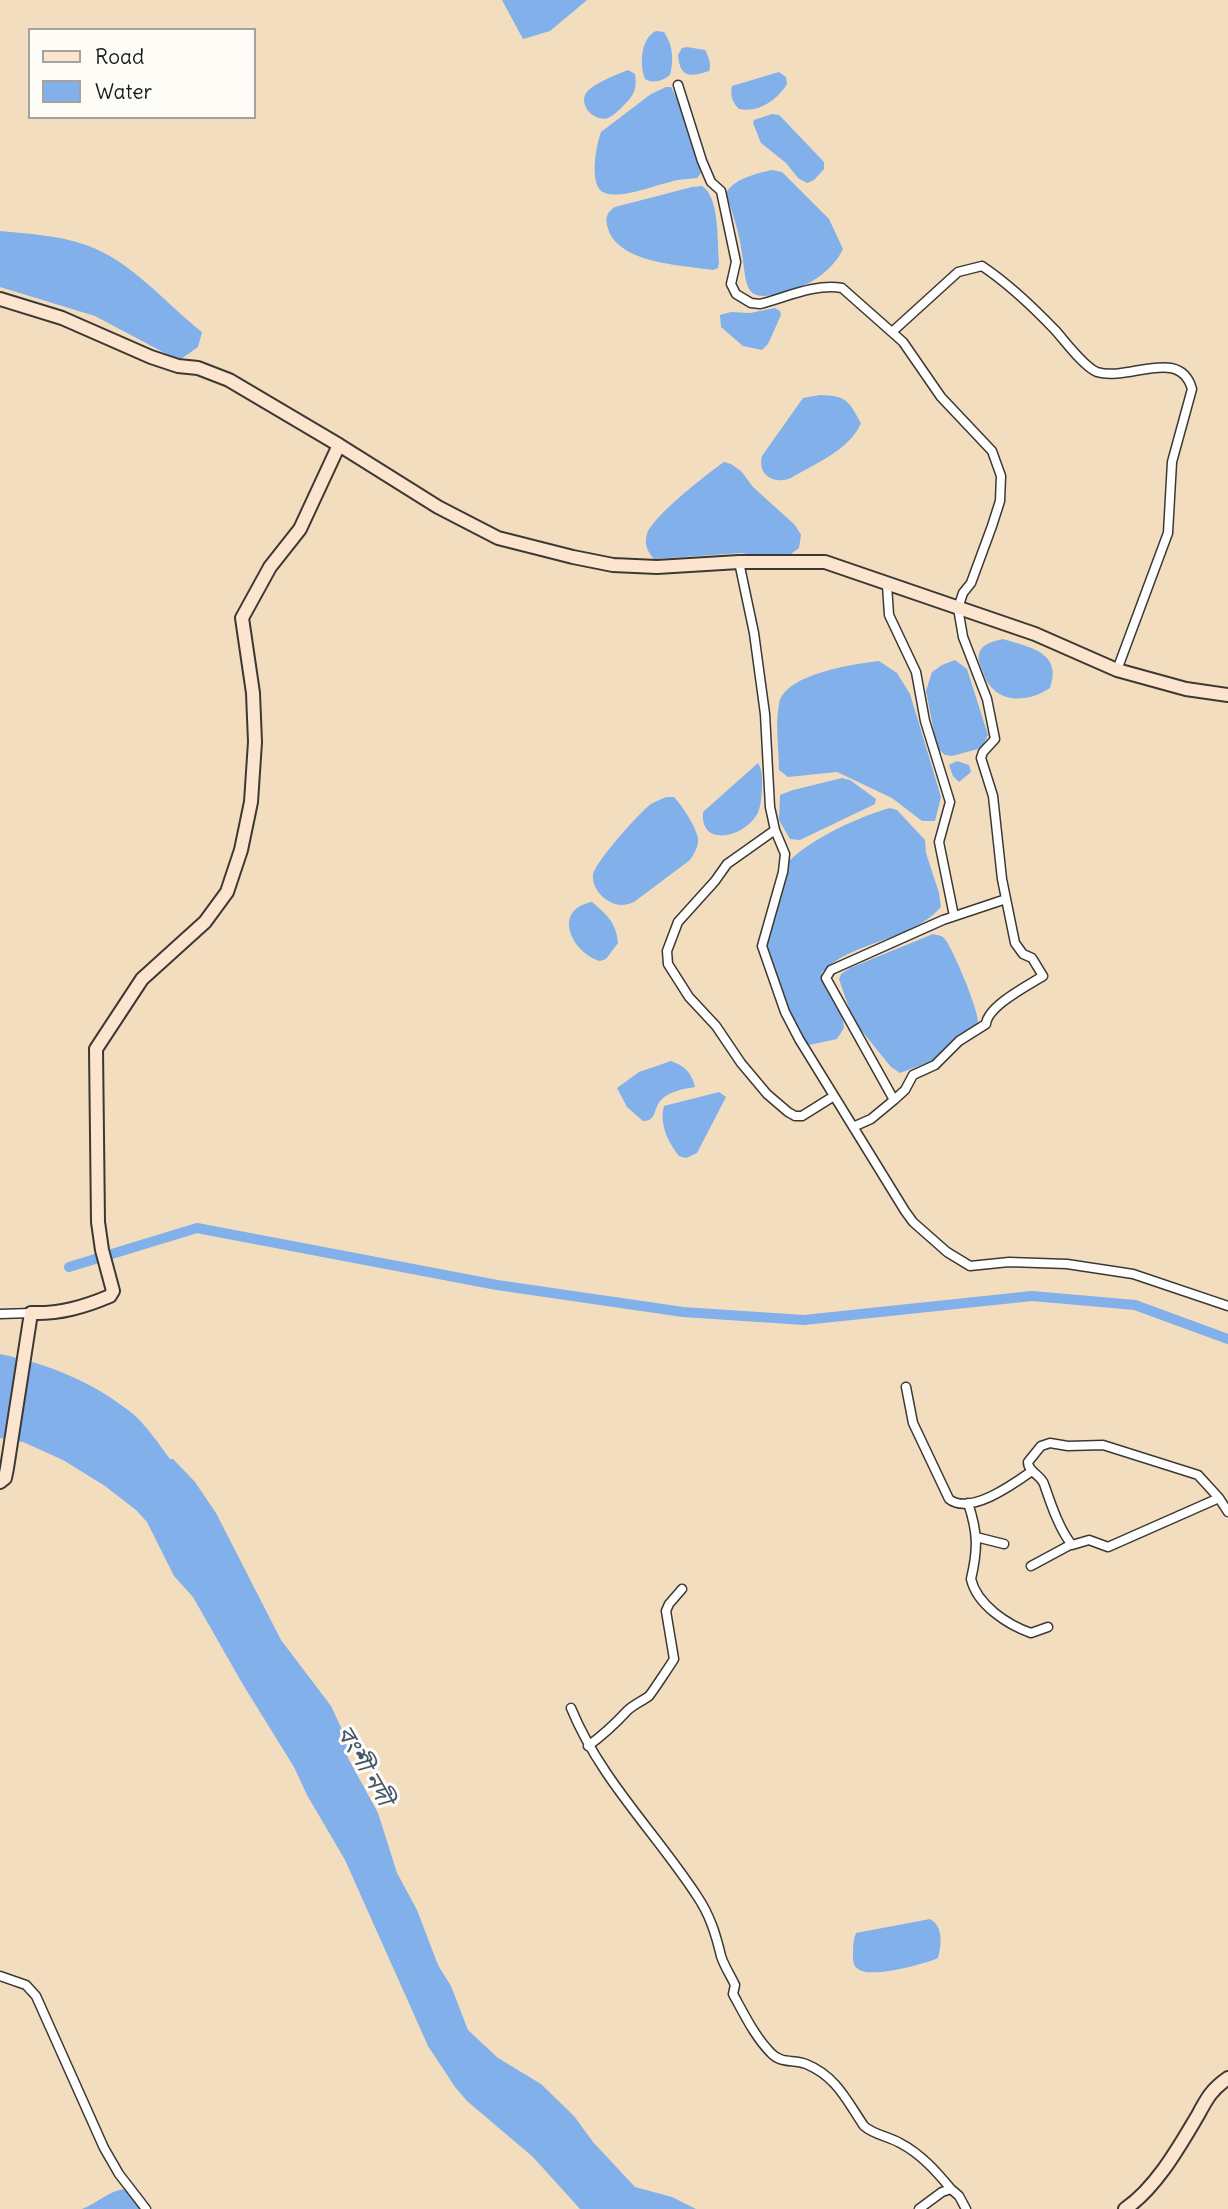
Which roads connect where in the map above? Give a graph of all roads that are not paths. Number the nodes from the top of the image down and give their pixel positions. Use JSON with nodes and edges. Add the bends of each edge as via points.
{"nodes":[{"id":1,"x":678,"y":85,"type":"dead end"},
{"id":2,"x":0,"y":299,"type":"edge"},
{"id":3,"x":892,"y":332,"type":"junction"},
{"id":4,"x":339,"y":445,"type":"junction"},
{"id":5,"x":739,"y":562,"type":"junction"},
{"id":6,"x":887,"y":585,"type":"junction"},
{"id":7,"x":958,"y":608,"type":"junction"},
{"id":8,"x":1117,"y":670,"type":"junction"},
{"id":9,"x":1228,"y":695,"type":"edge"},
{"id":10,"x":775,"y":830,"type":"junction"},
{"id":11,"x":1006,"y":899,"type":"junction"},
{"id":12,"x":954,"y":916,"type":"junction"},
{"id":13,"x":834,"y":1096,"type":"junction"},
{"id":14,"x":894,"y":1100,"type":"junction"},
{"id":15,"x":853,"y":1127,"type":"junction"},
{"id":16,"x":1228,"y":1306,"type":"edge"},
{"id":17,"x":0,"y":1314,"type":"edge"},
{"id":18,"x":30,"y":1317,"type":"junction"},
{"id":19,"x":906,"y":1387,"type":"dead end"},
{"id":20,"x":1032,"y":1471,"type":"junction"},
{"id":21,"x":0,"y":1482,"type":"edge"},
{"id":22,"x":1219,"y":1498,"type":"junction"},
{"id":23,"x":968,"y":1503,"type":"junction"},
{"id":24,"x":1228,"y":1512,"type":"edge"},
{"id":25,"x":976,"y":1537,"type":"junction"},
{"id":26,"x":1004,"y":1544,"type":"dead end"},
{"id":27,"x":1070,"y":1545,"type":"junction"},
{"id":28,"x":1031,"y":1566,"type":"dead end"},
{"id":29,"x":682,"y":1589,"type":"dead end"},
{"id":30,"x":1048,"y":1627,"type":"dead end"},
{"id":31,"x":571,"y":1708,"type":"dead end"},
{"id":32,"x":588,"y":1746,"type":"junction"},
{"id":33,"x":0,"y":1976,"type":"edge"},
{"id":34,"x":1228,"y":2078,"type":"edge"},
{"id":35,"x":951,"y":2189,"type":"junction"},
{"id":36,"x":146,"y":2209,"type":"edge"},
{"id":37,"x":919,"y":2209,"type":"edge"},
{"id":38,"x":966,"y":2209,"type":"edge"},
{"id":39,"x":1125,"y":2209,"type":"edge"}],
"edges":[{"from":1,"to":3,"type":"street","via":[[702,161],[711,182],[721,191],[736,262],[732,284],[736,294],[760,304],[818,289],[842,288]]},
{"from":2,"to":4,"type":"street","via":[[62,318],[178,366],[229,380]]},
{"from":3,"to":7,"type":"street","via":[[941,397],[992,451],[1002,476],[992,526]]},
{"from":3,"to":8,"type":"street","via":[[958,272],[982,266],[1007,282],[1091,369],[1112,374],[1170,365],[1190,380],[1192,389],[1172,462],[1168,533]]},
{"from":4,"to":5,"type":"street","via":[[457,518],[526,546],[613,565]]},
{"from":4,"to":18,"type":"street","via":[[300,529],[270,567],[242,618],[255,741],[251,802],[242,850],[227,892],[205,922],[142,978],[96,1049],[98,1222],[113,1291],[110,1296],[54,1314]]},
{"from":5,"to":6,"type":"street","via":[[825,562]]},
{"from":5,"to":10,"type":"street","via":[[765,713]]},
{"from":6,"to":7,"type":"street"},
{"from":6,"to":12,"type":"street","via":[[889,615],[916,672],[950,802],[939,842]]},
{"from":7,"to":8,"type":"street","via":[[1035,634]]},
{"from":7,"to":11,"type":"street","via":[[963,637],[995,730],[995,739],[981,758],[993,796]]},
{"from":8,"to":9,"type":"street"},
{"from":10,"to":13,"type":"street","via":[[786,854],[762,946],[785,1012]]},
{"from":10,"to":13,"type":"street","via":[[727,864],[678,922],[667,951],[668,964],[741,1063],[788,1112],[802,1116]]},
{"from":11,"to":12,"type":"street"},
{"from":11,"to":14,"type":"street","via":[[1015,943],[1043,976],[998,1006],[986,1017],[986,1024],[959,1041],[935,1065],[913,1075]]},
{"from":12,"to":14,"type":"street","via":[[831,970],[826,978]]},
{"from":13,"to":15,"type":"street"},
{"from":14,"to":15,"type":"street"},
{"from":15,"to":16,"type":"street","via":[[913,1222],[963,1264],[1067,1264],[1133,1274]]},
{"from":17,"to":18,"type":"street"},
{"from":18,"to":21,"type":"street","via":[[7,1468]]},
{"from":19,"to":23,"type":"street","via":[[913,1423],[949,1499]]},
{"from":20,"to":22,"type":"street","via":[[1028,1462],[1049,1443],[1103,1445],[1198,1475]]},
{"from":20,"to":23,"type":"street","via":[[995,1496]]},
{"from":20,"to":27,"type":"street","via":[[1043,1481]]},
{"from":22,"to":24,"type":"street"},
{"from":22,"to":27,"type":"street","via":[[1108,1547],[1089,1540]]},
{"from":23,"to":25,"type":"street"},
{"from":25,"to":26,"type":"street"},
{"from":25,"to":30,"type":"street","via":[[971,1579],[983,1602],[1025,1631]]},
{"from":27,"to":28,"type":"street"},
{"from":29,"to":32,"type":"street","via":[[666,1611],[674,1659],[671,1665],[651,1694]]},
{"from":31,"to":32,"type":"street"},
{"from":32,"to":35,"type":"street","via":[[700,1899],[736,1985],[733,1994],[772,2054],[809,2065],[832,2079],[870,2132],[912,2151]]},
{"from":33,"to":36,"type":"street","via":[[26,1986],[36,1996],[104,2148]]},
{"from":34,"to":39,"type":"street","via":[[1205,2099],[1151,2185]]},
{"from":35,"to":37,"type":"street"},
{"from":35,"to":38,"type":"street"}]}
